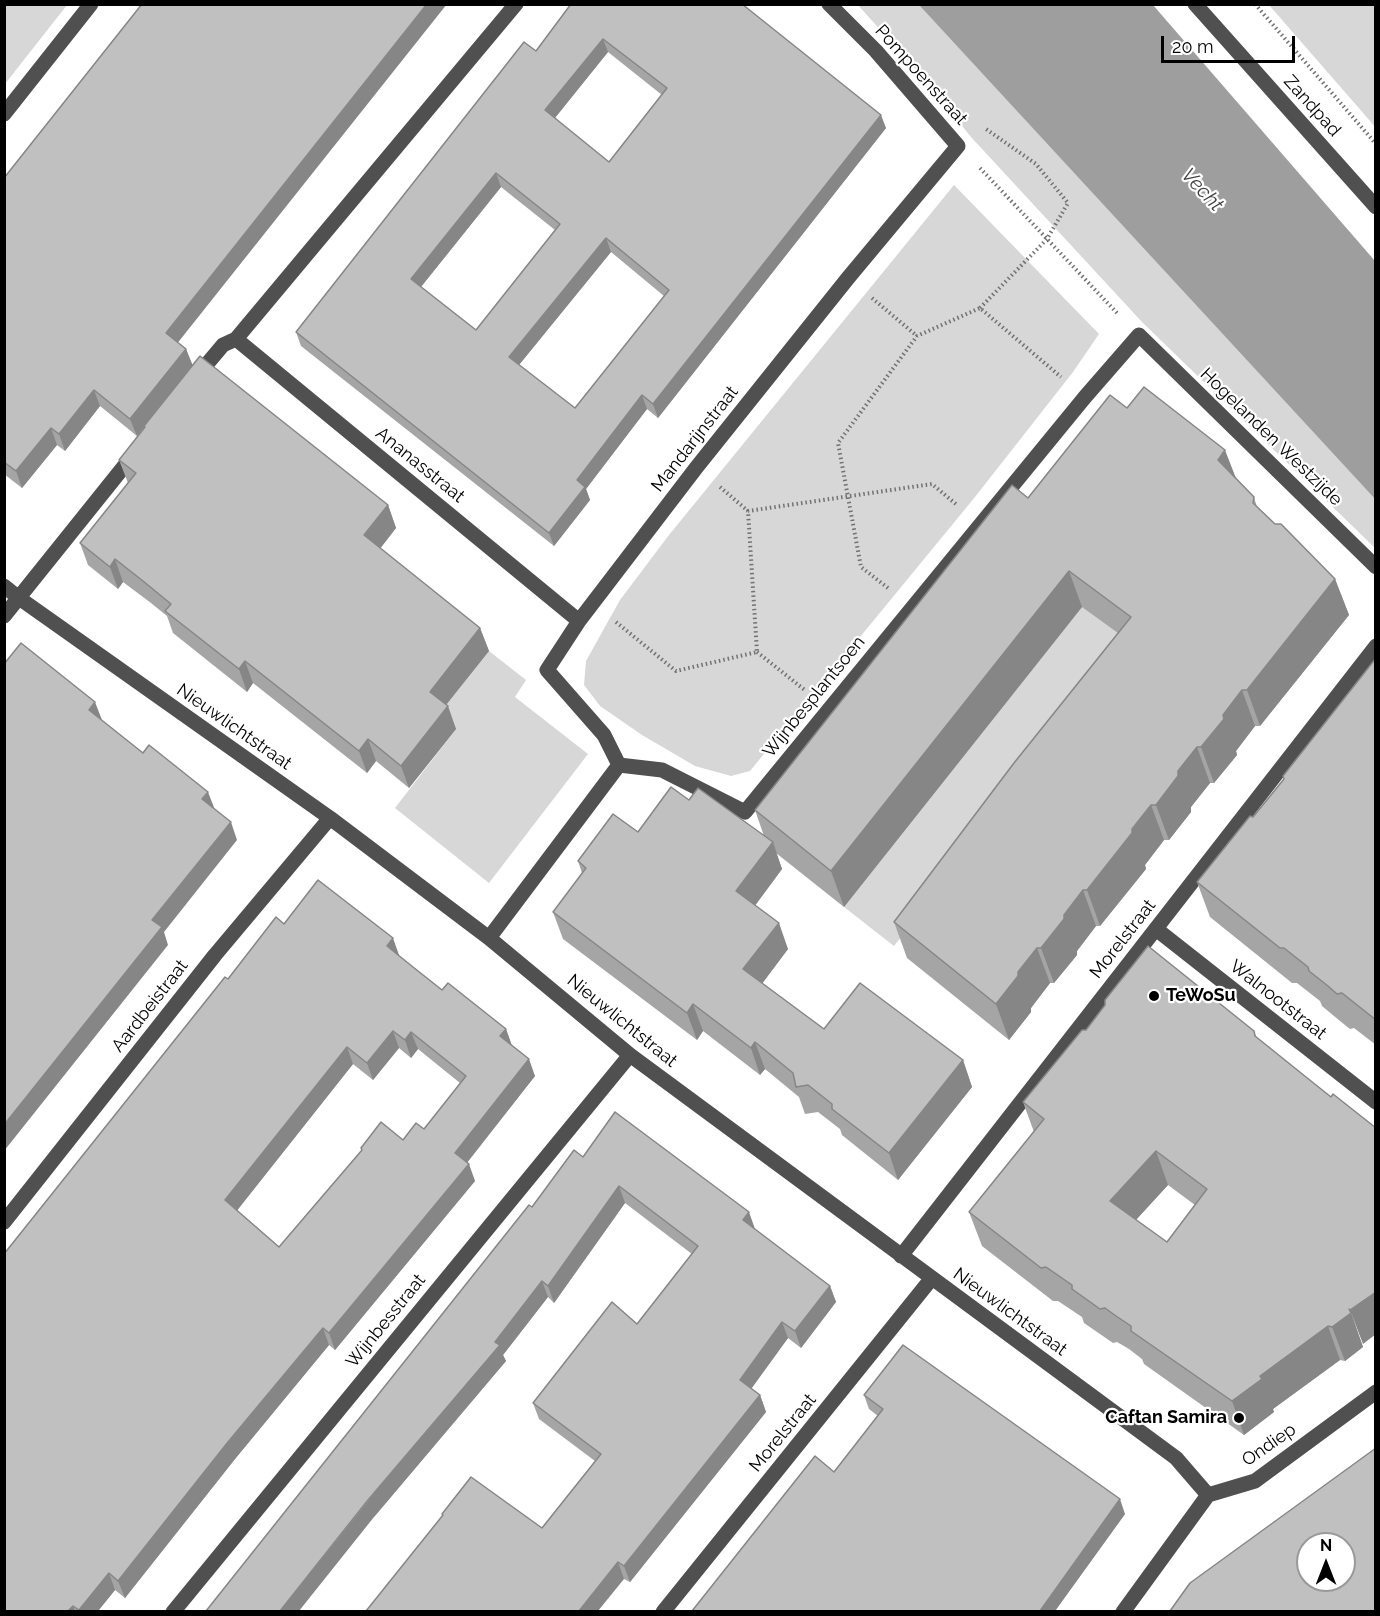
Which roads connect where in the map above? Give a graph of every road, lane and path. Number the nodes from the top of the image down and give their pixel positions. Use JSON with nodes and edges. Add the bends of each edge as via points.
{"nodes":[{"id":1,"x":90,"y":4,"type":"edge"},
{"id":2,"x":516,"y":4,"type":"edge"},
{"id":3,"x":829,"y":4,"type":"edge"},
{"id":4,"x":1195,"y":4,"type":"edge"},
{"id":5,"x":1255,"y":4,"type":"edge"},
{"id":6,"x":4,"y":114,"type":"edge"},
{"id":7,"x":982,"y":125,"type":"dead end"},
{"id":8,"x":1376,"y":144,"type":"edge"},
{"id":9,"x":958,"y":146,"type":"junction"},
{"id":10,"x":1376,"y":207,"type":"edge"},
{"id":11,"x":1047,"y":239,"type":"junction"},
{"id":12,"x":848,"y":278,"type":"junction"},
{"id":13,"x":980,"y":308,"type":"junction"},
{"id":14,"x":1139,"y":335,"type":"junction"},
{"id":15,"x":917,"y":336,"type":"junction"},
{"id":16,"x":236,"y":339,"type":"junction"},
{"id":17,"x":189,"y":385,"type":"edge"},
{"id":18,"x":1085,"y":397,"type":"junction"},
{"id":19,"x":145,"y":441,"type":"edge"},
{"id":20,"x":847,"y":495,"type":"junction"},
{"id":21,"x":980,"y":525,"type":"junction"},
{"id":22,"x":1376,"y":567,"type":"edge"},
{"id":23,"x":4,"y":586,"type":"edge"},
{"id":24,"x":19,"y":598,"type":"junction"},
{"id":25,"x":596,"y":599,"type":"junction"},
{"id":26,"x":912,"y":608,"type":"junction"},
{"id":27,"x":4,"y":616,"type":"edge"},
{"id":28,"x":579,"y":621,"type":"junction"},
{"id":29,"x":1376,"y":646,"type":"edge"},
{"id":30,"x":757,"y":652,"type":"junction"},
{"id":31,"x":829,"y":709,"type":"junction"},
{"id":32,"x":619,"y":765,"type":"junction"},
{"id":33,"x":330,"y":818,"type":"junction"},
{"id":34,"x":1156,"y":929,"type":"junction"},
{"id":35,"x":489,"y":938,"type":"junction"},
{"id":36,"x":630,"y":1055,"type":"junction"},
{"id":37,"x":1376,"y":1102,"type":"edge"},
{"id":38,"x":4,"y":1222,"type":"edge"},
{"id":39,"x":902,"y":1256,"type":"junction"},
{"id":40,"x":932,"y":1278,"type":"junction"},
{"id":41,"x":1376,"y":1392,"type":"edge"},
{"id":42,"x":1209,"y":1495,"type":"junction"},
{"id":43,"x":173,"y":1611,"type":"edge"},
{"id":44,"x":663,"y":1611,"type":"edge"},
{"id":45,"x":1123,"y":1611,"type":"edge"}],
"edges":[{"from":1,"to":6,"type":"street"},
{"from":2,"to":16,"type":"street"},
{"from":3,"to":9,"type":"street","name":"Pompoenstraat","via":[[876,51]]},
{"from":4,"to":10,"type":"street","name":"Zandpad"},
{"from":5,"to":8,"type":"path"},
{"from":7,"to":11,"type":"path","via":[[1036,164],[1068,202]]},
{"from":9,"to":11,"type":"path"},
{"from":9,"to":12,"type":"street","name":"Mandarijnstraat"},
{"from":11,"to":13,"type":"path"},
{"from":11,"to":14,"type":"path"},
{"from":12,"to":15,"type":"path"},
{"from":12,"to":25,"type":"street","name":"Mandarijnstraat"},
{"from":13,"to":15,"type":"path"},
{"from":13,"to":18,"type":"path"},
{"from":14,"to":18,"type":"street","name":"Wijnbesplantsoen"},
{"from":14,"to":22,"type":"street","name":"Hogelanden Westzijde"},
{"from":15,"to":20,"type":"path","via":[[838,443]]},
{"from":16,"to":17,"type":"street","via":[[223,345]]},
{"from":16,"to":28,"type":"street","name":"Ananasstraat"},
{"from":18,"to":21,"type":"street","name":"Wijnbesplantsoen"},
{"from":19,"to":24,"type":"street"},
{"from":20,"to":21,"type":"path","via":[[932,484]]},
{"from":20,"to":26,"type":"path","via":[[861,567]]},
{"from":20,"to":30,"type":"path","via":[[748,511]]},
{"from":21,"to":26,"type":"street","name":"Wijnbesplantsoen"},
{"from":23,"to":24,"type":"street","name":"Nieuwlichtstraat"},
{"from":24,"to":27,"type":"street"},
{"from":24,"to":33,"type":"street","name":"Nieuwlichtstraat"},
{"from":25,"to":28,"type":"street","name":"Mandarijnstraat"},
{"from":25,"to":30,"type":"path","via":[[607,615],[676,671]]},
{"from":26,"to":31,"type":"street","name":"Wijnbesplantsoen"},
{"from":28,"to":32,"type":"street","name":"Mandarijnstraat","via":[[548,670],[604,735]]},
{"from":29,"to":34,"type":"street","name":"Morelstraat"},
{"from":30,"to":31,"type":"path"},
{"from":31,"to":32,"type":"street","name":"Wijnbesplantsoen","via":[[745,812],[662,770]]},
{"from":32,"to":35,"type":"street"},
{"from":33,"to":35,"type":"street","name":"Nieuwlichtstraat"},
{"from":33,"to":38,"type":"street","name":"Aardbeistraat","via":[[215,955]]},
{"from":34,"to":37,"type":"street","name":"Walnootstraat"},
{"from":34,"to":39,"type":"street","name":"Morelstraat"},
{"from":35,"to":36,"type":"street","name":"Nieuwlichtstraat"},
{"from":36,"to":39,"type":"street","name":"Nieuwlichtstraat"},
{"from":36,"to":43,"type":"street","name":"Wijnbesstraat"},
{"from":39,"to":40,"type":"street","name":"Nieuwlichtstraat"},
{"from":40,"to":42,"type":"street","name":"Nieuwlichtstraat","via":[[1176,1458]]},
{"from":40,"to":44,"type":"street","name":"Morelstraat"},
{"from":41,"to":42,"type":"street","name":"Ondiep","via":[[1256,1481]]},
{"from":42,"to":45,"type":"street"}]}
